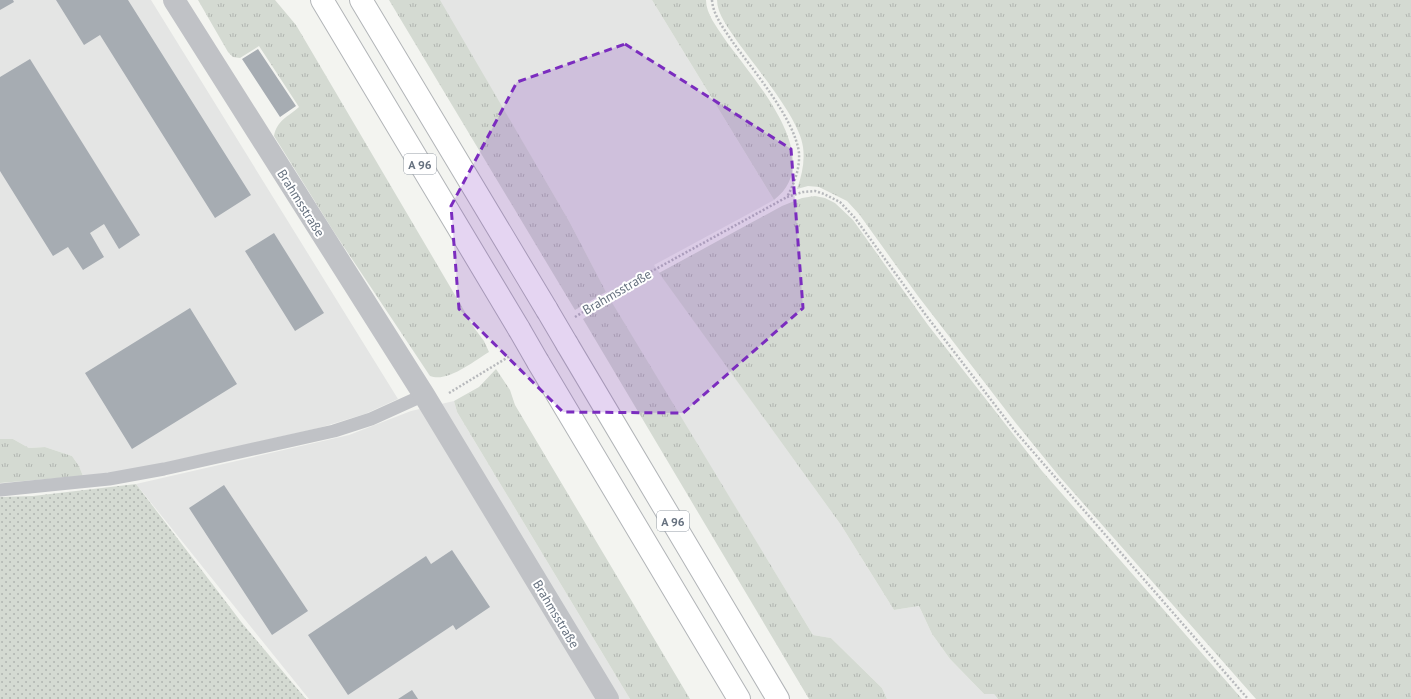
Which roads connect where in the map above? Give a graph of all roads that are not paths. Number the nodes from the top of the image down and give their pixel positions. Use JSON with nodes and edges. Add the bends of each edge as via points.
{"nodes":[{"id":1,"x":174,"y":0,"type":"edge"},
{"id":2,"x":322,"y":0,"type":"edge"},
{"id":3,"x":360,"y":0,"type":"edge"},
{"id":4,"x":427,"y":400,"type":"junction"},
{"id":5,"x":0,"y":490,"type":"edge"},
{"id":6,"x":608,"y":699,"type":"edge"},
{"id":7,"x":739,"y":699,"type":"edge"},
{"id":8,"x":778,"y":699,"type":"edge"}],
"edges":[{"from":1,"to":4,"type":"street","name":"Brahmsstraße"},
{"from":2,"to":7,"type":"highway","number":"A 96","bridge":true},
{"from":3,"to":8,"type":"highway","number":"A 96","bridge":true},
{"from":4,"to":5,"type":"lane","via":[[334,431],[179,466],[109,479]]},
{"from":4,"to":6,"type":"street","name":"Brahmsstraße"}]}
